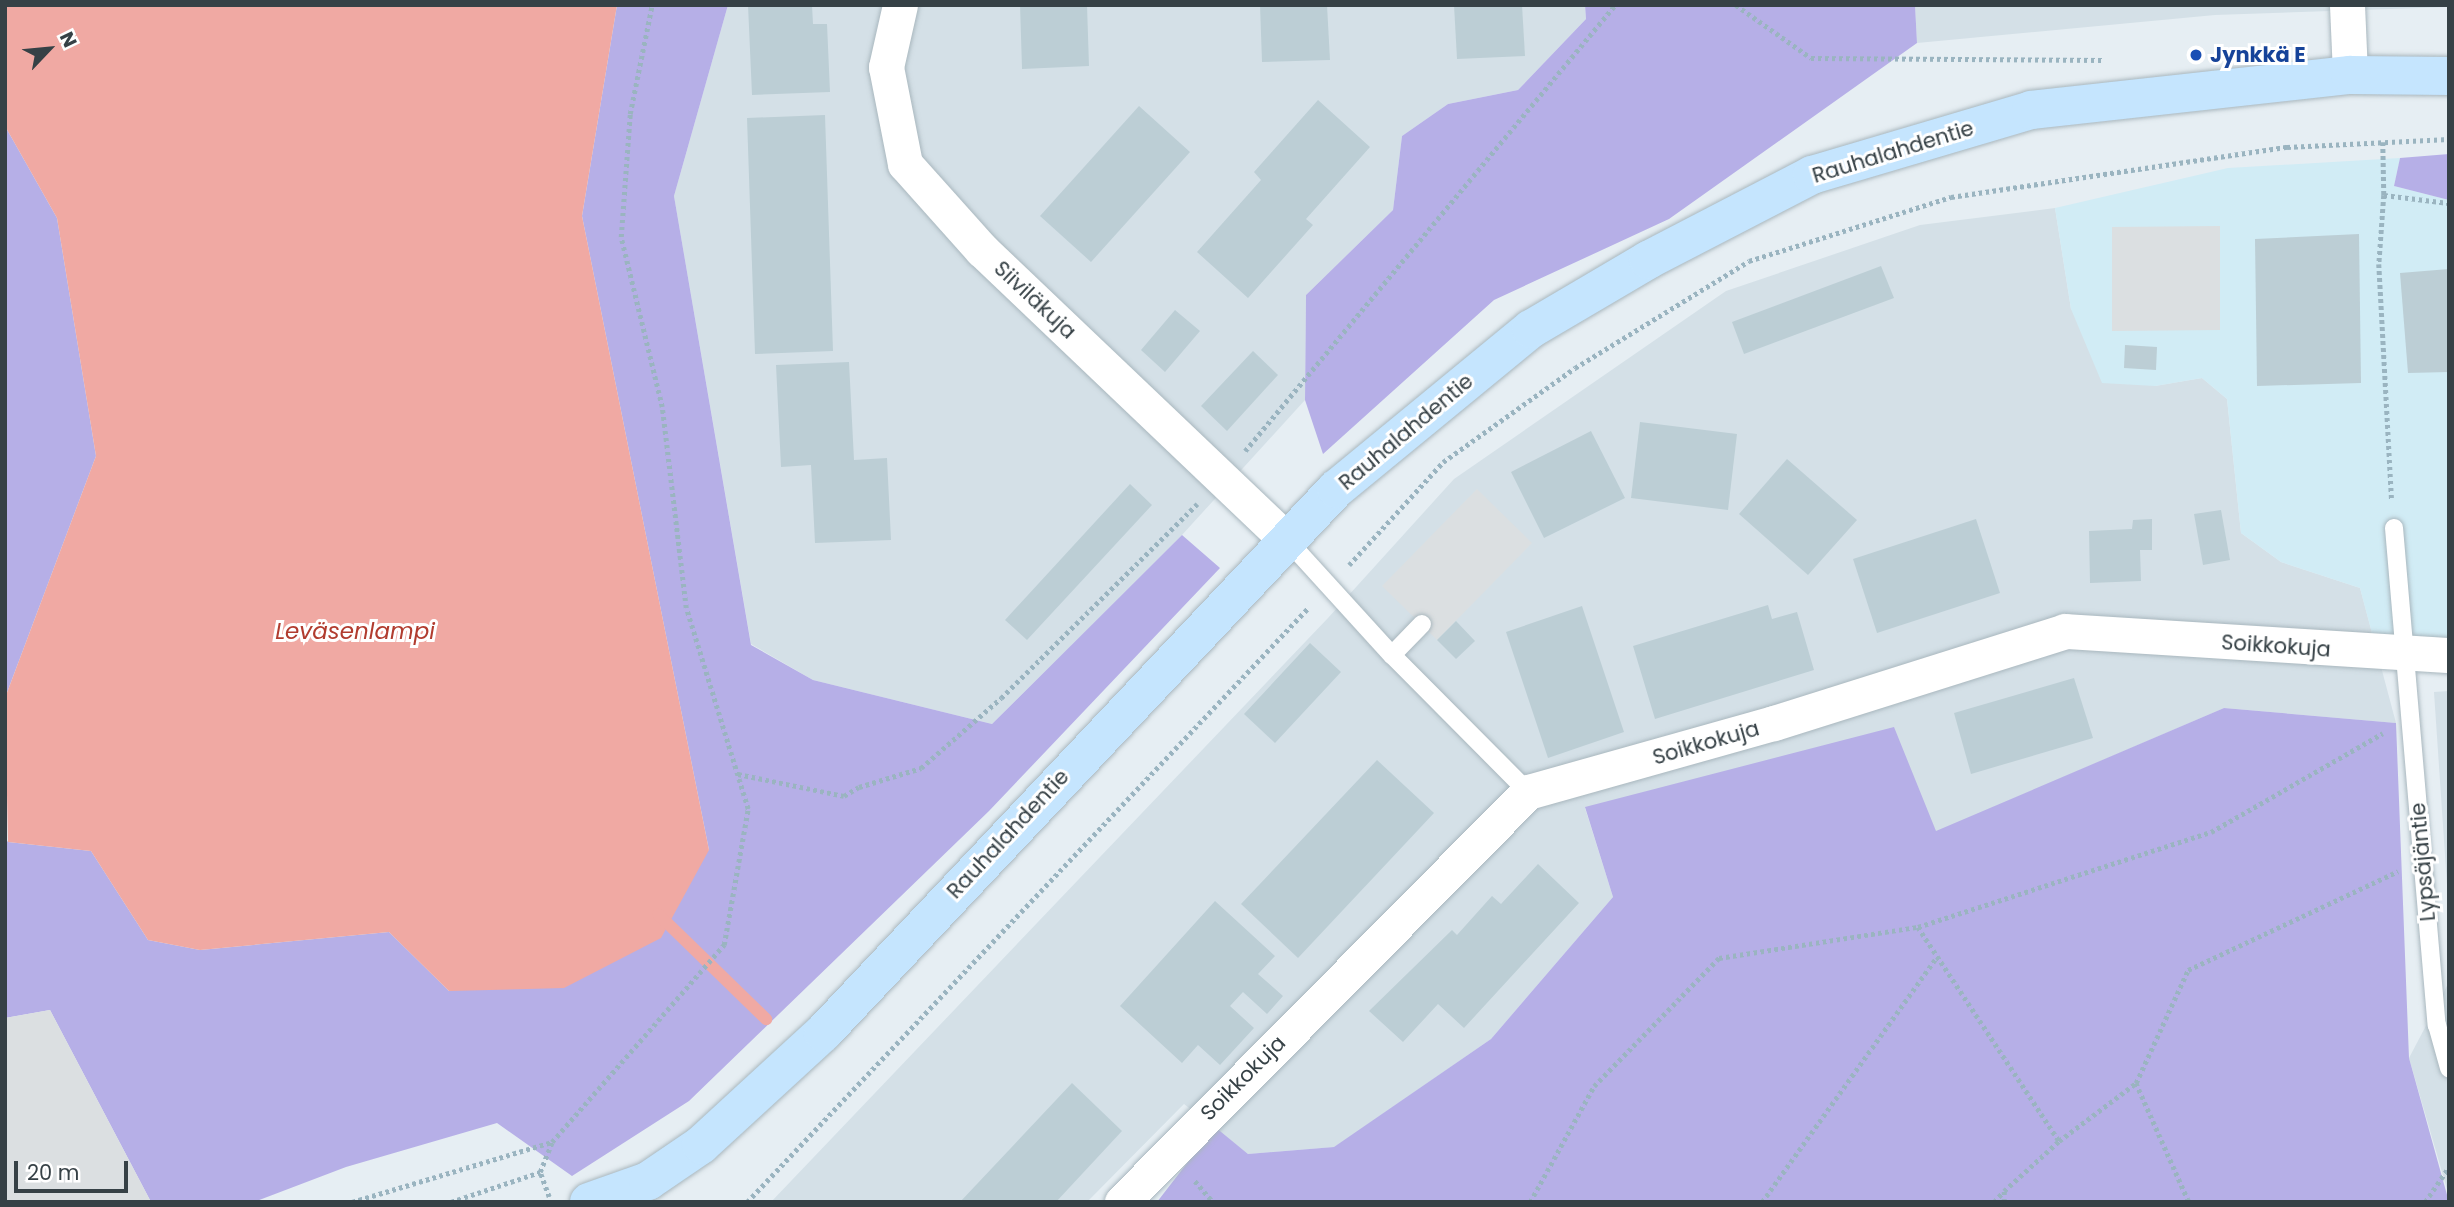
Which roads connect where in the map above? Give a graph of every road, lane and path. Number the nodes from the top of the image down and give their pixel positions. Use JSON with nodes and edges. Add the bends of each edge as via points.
{"nodes":[{"id":1,"x":652,"y":5,"type":"edge"},
{"id":2,"x":900,"y":5,"type":"edge"},
{"id":3,"x":1736,"y":5,"type":"edge"},
{"id":4,"x":2347,"y":5,"type":"edge"},
{"id":5,"x":2113,"y":60,"type":"dead end"},
{"id":6,"x":2350,"y":75,"type":"junction"},
{"id":7,"x":2449,"y":76,"type":"edge"},
{"id":8,"x":2449,"y":139,"type":"edge"},
{"id":9,"x":2383,"y":142,"type":"junction"},
{"id":10,"x":2384,"y":195,"type":"junction"},
{"id":11,"x":2449,"y":203,"type":"edge"},
{"id":12,"x":2394,"y":528,"type":"joint"},
{"id":13,"x":1289,"y":542,"type":"junction"},
{"id":14,"x":1329,"y":586,"type":"junction"},
{"id":15,"x":1422,"y":624,"type":"dead end"},
{"id":16,"x":2406,"y":654,"type":"junction"},
{"id":17,"x":1392,"y":655,"type":"junction"},
{"id":18,"x":2449,"y":655,"type":"edge"},
{"id":19,"x":2411,"y":717,"type":"junction"},
{"id":20,"x":1528,"y":792,"type":"junction"},
{"id":21,"x":2423,"y":859,"type":"junction"},
{"id":22,"x":1918,"y":927,"type":"junction"},
{"id":23,"x":1937,"y":957,"type":"junction"},
{"id":24,"x":2449,"y":1068,"type":"edge"},
{"id":25,"x":2136,"y":1083,"type":"junction"},
{"id":26,"x":2059,"y":1141,"type":"junction"},
{"id":27,"x":552,"y":1142,"type":"junction"},
{"id":28,"x":2449,"y":1167,"type":"edge"},
{"id":29,"x":540,"y":1172,"type":"junction"},
{"id":30,"x":2004,"y":1191,"type":"junction"},
{"id":31,"x":352,"y":1202,"type":"edge"},
{"id":32,"x":452,"y":1202,"type":"edge"},
{"id":33,"x":551,"y":1202,"type":"edge"},
{"id":34,"x":589,"y":1202,"type":"edge"},
{"id":35,"x":747,"y":1202,"type":"edge"},
{"id":36,"x":1122,"y":1202,"type":"edge"},
{"id":37,"x":1531,"y":1202,"type":"edge"},
{"id":38,"x":1762,"y":1202,"type":"edge"},
{"id":39,"x":1994,"y":1202,"type":"edge"},
{"id":40,"x":2004,"y":1202,"type":"edge"},
{"id":41,"x":2189,"y":1202,"type":"edge"},
{"id":42,"x":2425,"y":1202,"type":"edge"}],
"edges":[{"from":1,"to":27,"type":"path","via":[[630,114],[621,237],[662,407],[686,608],[748,809],[724,945]]},
{"from":2,"to":13,"type":"street","name":"Siiviläkuja","via":[[886,66],[905,164],[982,250]]},
{"from":3,"to":5,"type":"path","via":[[1811,58]]},
{"from":4,"to":6,"type":"street"},
{"from":6,"to":7,"type":"main road","name":"Rauhalahdentie"},
{"from":6,"to":13,"type":"main road","name":"Rauhalahdentie","via":[[2031,110],[1812,175],[1647,260],[1531,329],[1336,489]]},
{"from":8,"to":9,"type":"path"},
{"from":9,"to":10,"type":"path"},
{"from":9,"to":14,"type":"path","via":[[2287,147],[1951,197],[1749,261],[1575,368],[1443,463]]},
{"from":10,"to":11,"type":"path"},
{"from":10,"to":12,"type":"path","via":[[2379,264],[2382,366]]},
{"from":12,"to":16,"type":"lane","name":"Lypsäjäntie"},
{"from":13,"to":14,"type":"lane"},
{"from":13,"to":34,"type":"main road","name":"Rauhalahdentie","via":[[823,1033],[701,1145],[648,1181]]},
{"from":14,"to":17,"type":"lane"},
{"from":14,"to":35,"type":"path"},
{"from":15,"to":17,"type":"lane"},
{"from":16,"to":18,"type":"street","name":"Soikkokuja"},
{"from":16,"to":19,"type":"lane","name":"Lypsäjäntie"},
{"from":16,"to":20,"type":"street","name":"Soikkokuja","via":[[2064,631],[1774,723]]},
{"from":17,"to":20,"type":"lane"},
{"from":19,"to":21,"type":"lane","name":"Lypsäjäntie"},
{"from":19,"to":22,"type":"path","via":[[2211,832]]},
{"from":20,"to":36,"type":"street","name":"Soikkokuja"},
{"from":21,"to":24,"type":"lane","name":"Lypsäjäntie","via":[[2437,1025]]},
{"from":21,"to":25,"type":"path","via":[[2188,970]]},
{"from":22,"to":23,"type":"path"},
{"from":22,"to":37,"type":"path","via":[[1719,958],[1594,1086]]},
{"from":23,"to":26,"type":"path"},
{"from":23,"to":38,"type":"path"},
{"from":25,"to":26,"type":"path"},
{"from":25,"to":41,"type":"path"},
{"from":26,"to":30,"type":"path"},
{"from":27,"to":29,"type":"path"},
{"from":27,"to":31,"type":"path"},
{"from":28,"to":42,"type":"path"},
{"from":29,"to":32,"type":"path"},
{"from":29,"to":33,"type":"path"},
{"from":30,"to":39,"type":"path"},
{"from":30,"to":40,"type":"path"}]}
